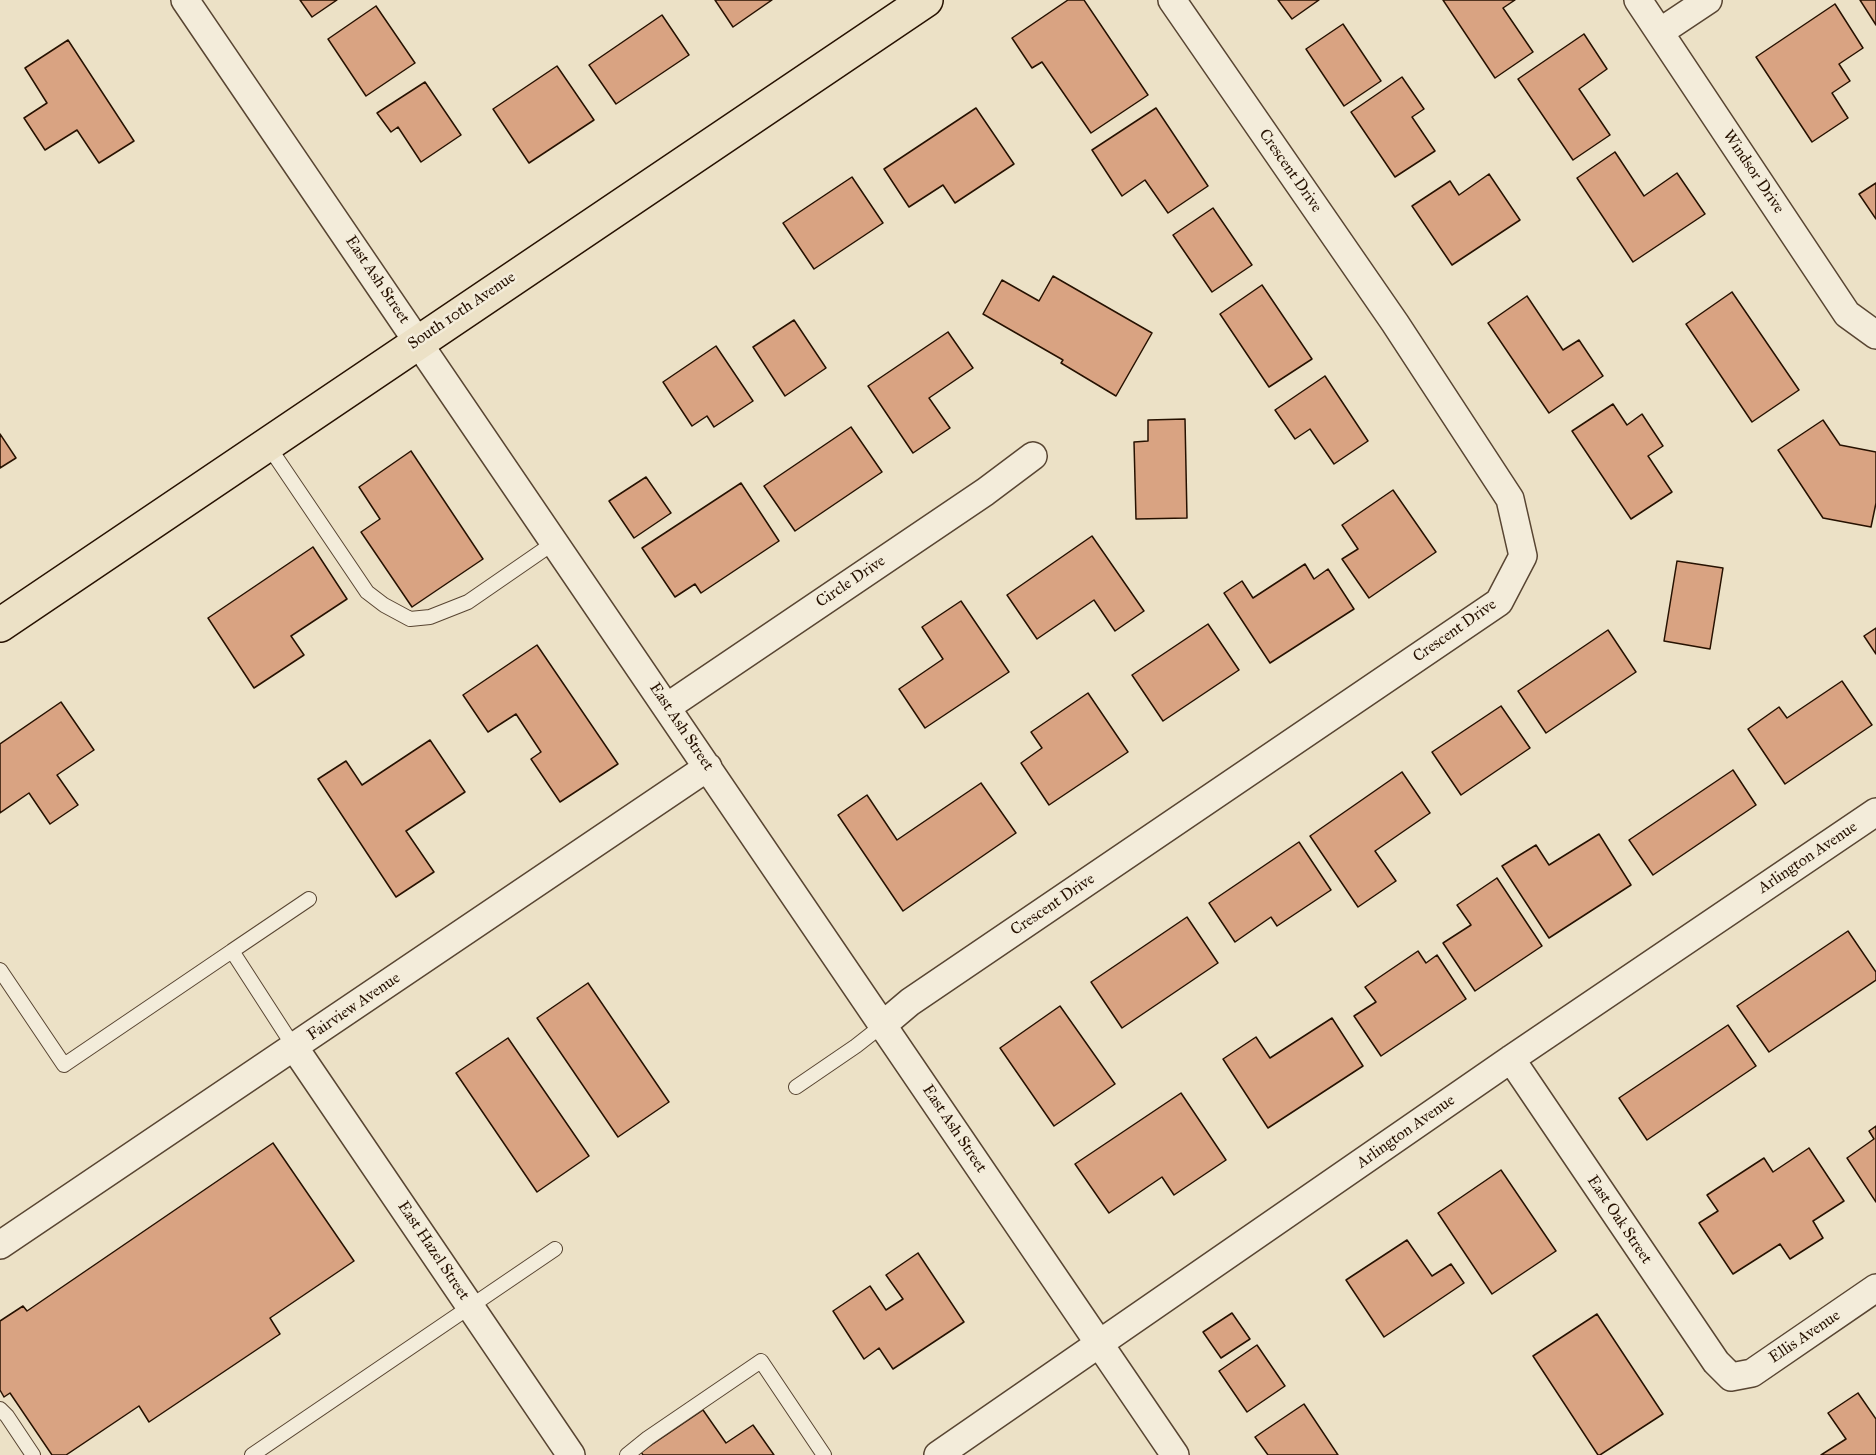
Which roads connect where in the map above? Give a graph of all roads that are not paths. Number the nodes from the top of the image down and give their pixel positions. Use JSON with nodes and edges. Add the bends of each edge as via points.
{"nodes":[{"id":1,"x":185,"y":0,"type":"edge"},
{"id":2,"x":926,"y":0,"type":"edge"},
{"id":3,"x":1172,"y":0,"type":"edge"},
{"id":4,"x":1638,"y":0,"type":"edge"},
{"id":5,"x":1708,"y":0,"type":"edge"},
{"id":6,"x":1660,"y":32,"type":"junction"},
{"id":7,"x":1876,"y":335,"type":"edge"},
{"id":8,"x":418,"y":341,"type":"junction"},
{"id":9,"x":267,"y":444,"type":"junction"},
{"id":10,"x":1034,"y":456,"type":"dead end"},
{"id":11,"x":555,"y":542,"type":"junction"},
{"id":12,"x":0,"y":625,"type":"edge"},
{"id":13,"x":667,"y":707,"type":"junction"},
{"id":14,"x":708,"y":767,"type":"junction"},
{"id":15,"x":1876,"y":812,"type":"edge"},
{"id":16,"x":309,"y":899,"type":"dead end"},
{"id":17,"x":232,"y":951,"type":"junction"},
{"id":18,"x":0,"y":970,"type":"edge"},
{"id":19,"x":884,"y":1024,"type":"junction"},
{"id":20,"x":294,"y":1047,"type":"junction"},
{"id":21,"x":1511,"y":1059,"type":"junction"},
{"id":22,"x":796,"y":1087,"type":"dead end"},
{"id":23,"x":0,"y":1245,"type":"edge"},
{"id":24,"x":555,"y":1249,"type":"dead end"},
{"id":25,"x":1876,"y":1288,"type":"edge"},
{"id":26,"x":470,"y":1306,"type":"junction"},
{"id":27,"x":1099,"y":1344,"type":"junction"},
{"id":28,"x":1731,"y":1377,"type":"joint"},
{"id":29,"x":0,"y":1409,"type":"edge"},
{"id":30,"x":33,"y":1455,"type":"edge"},
{"id":31,"x":252,"y":1455,"type":"edge"},
{"id":32,"x":571,"y":1455,"type":"edge"},
{"id":33,"x":627,"y":1455,"type":"edge"},
{"id":34,"x":824,"y":1455,"type":"edge"},
{"id":35,"x":939,"y":1455,"type":"edge"},
{"id":36,"x":1175,"y":1455,"type":"edge"}],
"edges":[{"from":1,"to":8,"type":"street","name":"East Ash Street"},
{"from":2,"to":8,"type":"main road","name":"South 10th Avenue"},
{"from":3,"to":19,"type":"street","name":"Crescent Drive","via":[[1395,323],[1510,499],[1523,556],[1499,602]]},
{"from":4,"to":6,"type":"street","name":"Windsor Drive"},
{"from":5,"to":6,"type":"street"},
{"from":6,"to":7,"type":"street","name":"Windsor Drive","via":[[1847,314]]},
{"from":8,"to":9,"type":"main road","name":"South 10th Avenue"},
{"from":8,"to":11,"type":"street","name":"East Ash Street"},
{"from":9,"to":11,"type":"lane","via":[[367,592],[410,619],[430,617],[468,602]]},
{"from":9,"to":12,"type":"main road","name":"South 10th Avenue"},
{"from":10,"to":13,"type":"street","name":"Circle Drive"},
{"from":11,"to":13,"type":"street","name":"East Ash Street"},
{"from":13,"to":14,"type":"street","name":"East Ash Street"},
{"from":14,"to":19,"type":"street","name":"East Ash Street"},
{"from":14,"to":20,"type":"street","name":"Fairview Avenue"},
{"from":15,"to":21,"type":"street","name":"Arlington Avenue"},
{"from":16,"to":17,"type":"lane"},
{"from":17,"to":18,"type":"lane","via":[[64,1065]]},
{"from":17,"to":20,"type":"lane"},
{"from":19,"to":22,"type":"lane"},
{"from":19,"to":27,"type":"street","name":"East Ash Street"},
{"from":20,"to":23,"type":"street","name":"Fairview Avenue"},
{"from":20,"to":26,"type":"street","name":"East Hazel Street"},
{"from":21,"to":27,"type":"street","name":"Arlington Avenue"},
{"from":21,"to":28,"type":"street","name":"East Oak Street","via":[[1716,1362]]},
{"from":24,"to":26,"type":"lane"},
{"from":25,"to":28,"type":"street","name":"Ellis Avenue","via":[[1752,1373]]},
{"from":26,"to":31,"type":"lane"},
{"from":26,"to":32,"type":"street","name":"East Hazel Street"},
{"from":27,"to":35,"type":"street","name":"Arlington Avenue"},
{"from":27,"to":36,"type":"street","name":"East Ash Street"},
{"from":29,"to":30,"type":"lane"},
{"from":33,"to":34,"type":"lane","via":[[761,1361]]}]}
